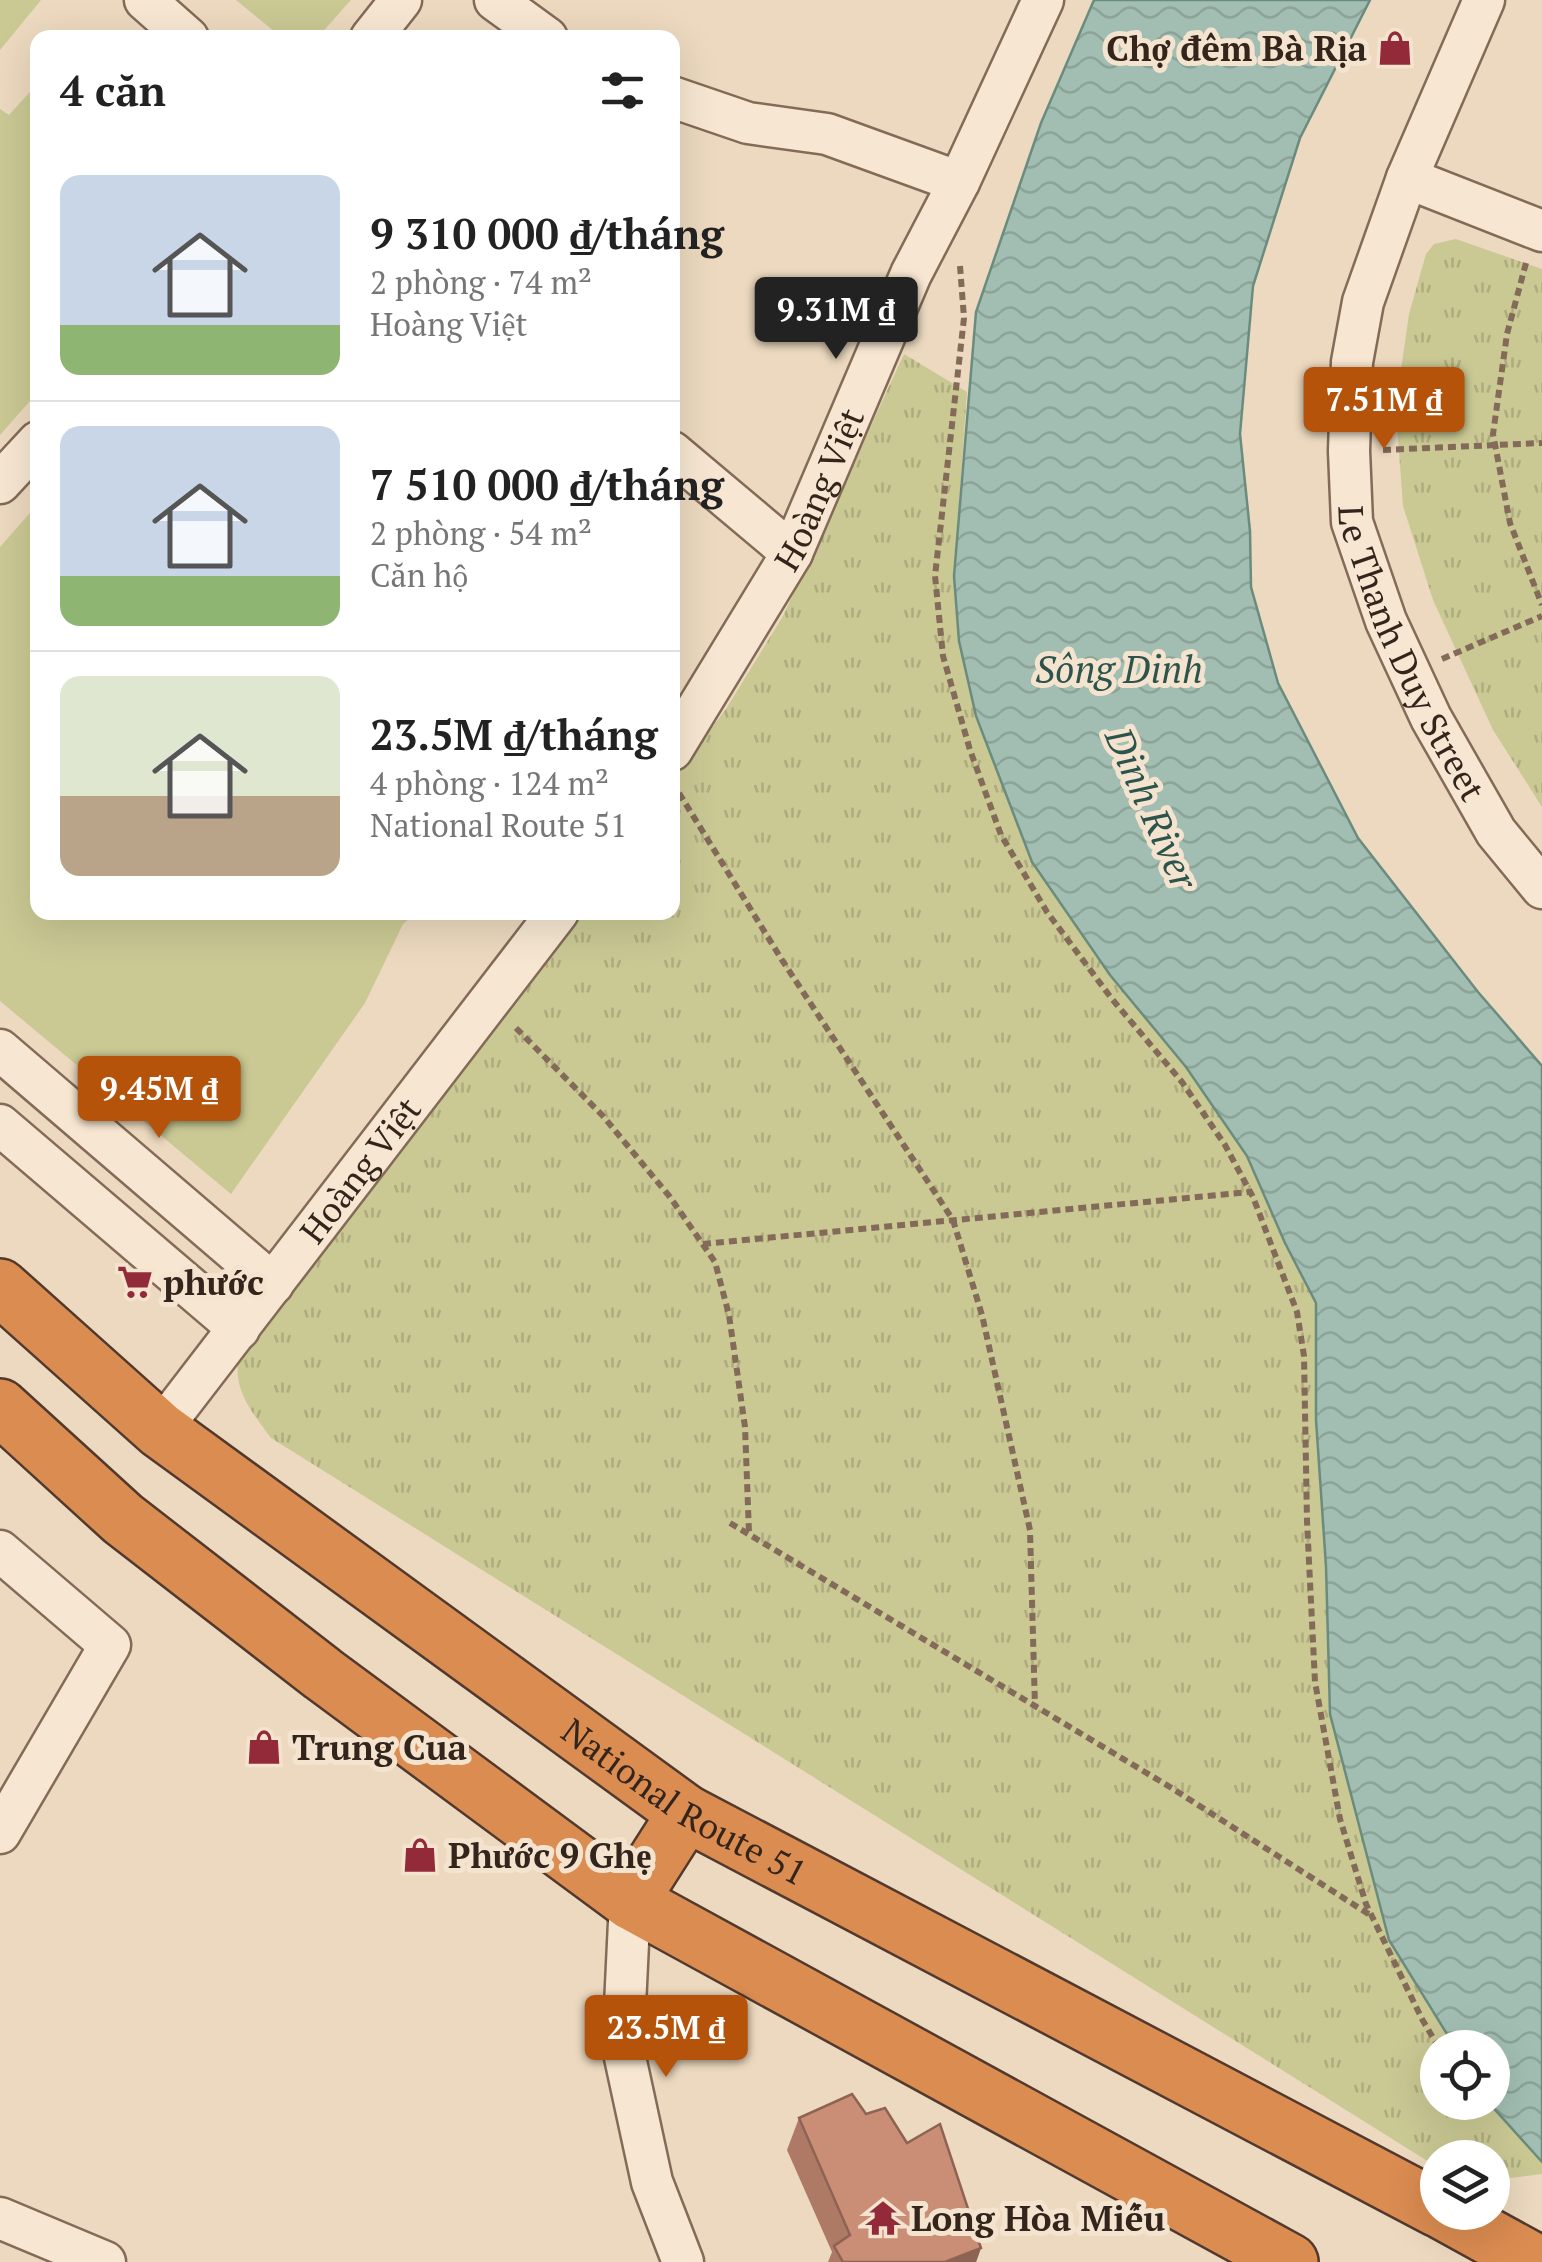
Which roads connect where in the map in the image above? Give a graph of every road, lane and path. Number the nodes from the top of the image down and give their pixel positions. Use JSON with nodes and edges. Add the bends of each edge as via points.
{"nodes":[{"id":1,"x":146,"y":0,"type":"edge"},
{"id":2,"x":401,"y":0,"type":"edge"},
{"id":3,"x":495,"y":0,"type":"edge"},
{"id":4,"x":1043,"y":0,"type":"edge"},
{"id":5,"x":1484,"y":0,"type":"edge"},
{"id":6,"x":179,"y":30,"type":"edge"},
{"id":7,"x":377,"y":30,"type":"edge"},
{"id":8,"x":536,"y":30,"type":"edge"},
{"id":9,"x":680,"y":99,"type":"edge"},
{"id":10,"x":1407,"y":178,"type":"junction"},
{"id":11,"x":959,"y":182,"type":"junction"},
{"id":12,"x":1539,"y":230,"type":"edge"},
{"id":13,"x":960,"y":266,"type":"dead end"},
{"id":14,"x":1542,"y":443,"type":"edge"},
{"id":15,"x":1495,"y":444,"type":"junction"},
{"id":16,"x":30,"y":451,"type":"edge"},
{"id":17,"x":1349,"y":452,"type":"junction"},
{"id":18,"x":680,"y":459,"type":"edge"},
{"id":19,"x":0,"y":484,"type":"edge"},
{"id":20,"x":792,"y":554,"type":"junction"},
{"id":21,"x":1542,"y":605,"type":"edge"},
{"id":22,"x":1542,"y":616,"type":"edge"},
{"id":23,"x":1409,"y":673,"type":"junction"},
{"id":24,"x":680,"y":737,"type":"edge"},
{"id":25,"x":680,"y":795,"type":"edge"},
{"id":26,"x":1542,"y":888,"type":"edge"},
{"id":27,"x":552,"y":920,"type":"edge"},
{"id":28,"x":508,"y":1020,"type":"dead end"},
{"id":29,"x":0,"y":1050,"type":"edge"},
{"id":30,"x":0,"y":1125,"type":"edge"},
{"id":31,"x":1250,"y":1192,"type":"junction"},
{"id":32,"x":953,"y":1220,"type":"junction"},
{"id":33,"x":703,"y":1244,"type":"junction"},
{"id":34,"x":273,"y":1284,"type":"junction"},
{"id":35,"x":0,"y":1288,"type":"edge"},
{"id":36,"x":239,"y":1329,"type":"junction"},
{"id":37,"x":0,"y":1407,"type":"edge"},
{"id":38,"x":160,"y":1430,"type":"junction"},
{"id":39,"x":730,"y":1523,"type":"dead end"},
{"id":40,"x":749,"y":1535,"type":"junction"},
{"id":41,"x":0,"y":1551,"type":"edge"},
{"id":42,"x":1035,"y":1706,"type":"junction"},
{"id":43,"x":686,"y":1814,"type":"junction"},
{"id":44,"x":0,"y":1834,"type":"edge"},
{"id":45,"x":630,"y":1901,"type":"junction"},
{"id":46,"x":1372,"y":1916,"type":"junction"},
{"id":47,"x":1430,"y":2030,"type":"edge"},
{"id":48,"x":1420,"y":2200,"type":"edge"},
{"id":49,"x":0,"y":2218,"type":"edge"},
{"id":50,"x":1477,"y":2230,"type":"edge"},
{"id":51,"x":105,"y":2262,"type":"edge"},
{"id":52,"x":683,"y":2262,"type":"edge"},
{"id":53,"x":1290,"y":2262,"type":"edge"},
{"id":54,"x":1534,"y":2262,"type":"edge"}],
"edges":[{"from":1,"to":6,"type":"street"},
{"from":2,"to":7,"type":"street"},
{"from":3,"to":8,"type":"street"},
{"from":4,"to":11,"type":"street","name":"Hoàng Việt"},
{"from":5,"to":10,"type":"street","name":"Le Thanh Duy Street"},
{"from":9,"to":11,"type":"street","via":[[748,123],[826,134]]},
{"from":10,"to":12,"type":"street"},
{"from":10,"to":17,"type":"street","name":"Le Thanh Duy Street","via":[[1364,302],[1352,362]]},
{"from":11,"to":20,"type":"street","name":"Hoàng Việt","via":[[911,274]]},
{"from":12,"to":15,"type":"path","via":[[1507,334]]},
{"from":13,"to":31,"type":"path","via":[[964,318],[935,576],[943,656],[970,750],[1002,835],[1047,912],[1182,1082]]},
{"from":14,"to":15,"type":"path"},
{"from":15,"to":17,"type":"path"},
{"from":15,"to":21,"type":"path","via":[[1510,523]]},
{"from":16,"to":19,"type":"street"},
{"from":17,"to":23,"type":"street","name":"Le Thanh Duy Street","via":[[1352,522]]},
{"from":18,"to":20,"type":"street"},
{"from":20,"to":24,"type":"street","name":"Hoàng Việt"},
{"from":22,"to":23,"type":"path"},
{"from":23,"to":26,"type":"street","name":"Le Thanh Duy Street","via":[[1496,832]]},
{"from":25,"to":32,"type":"path"},
{"from":27,"to":34,"type":"street","name":"Hoàng Việt"},
{"from":28,"to":33,"type":"path","via":[[603,1116]]},
{"from":29,"to":34,"type":"street"},
{"from":30,"to":36,"type":"street"},
{"from":31,"to":32,"type":"path"},
{"from":31,"to":46,"type":"path","via":[[1297,1312],[1314,1682],[1340,1819]]},
{"from":32,"to":33,"type":"path"},
{"from":32,"to":42,"type":"path","via":[[982,1315],[1030,1530]]},
{"from":33,"to":40,"type":"path","via":[[729,1315]]},
{"from":34,"to":36,"type":"street","name":"Hoàng Việt"},
{"from":35,"to":38,"type":"highway","name":"National Route 51"},
{"from":36,"to":38,"type":"street","name":"Hoàng Việt"},
{"from":37,"to":45,"type":"highway","via":[[123,1519]]},
{"from":38,"to":43,"type":"highway","name":"National Route 51"},
{"from":39,"to":40,"type":"path"},
{"from":40,"to":42,"type":"path"},
{"from":41,"to":44,"type":"street","via":[[110,1645]]},
{"from":42,"to":46,"type":"path"},
{"from":43,"to":45,"type":"highway"},
{"from":43,"to":48,"type":"highway","name":"National Route 51"},
{"from":45,"to":52,"type":"street","via":[[623,2048],[652,2182]]},
{"from":45,"to":53,"type":"highway"},
{"from":46,"to":47,"type":"path"},
{"from":49,"to":51,"type":"street"},
{"from":50,"to":54,"type":"highway","name":"National Route 51"}]}
